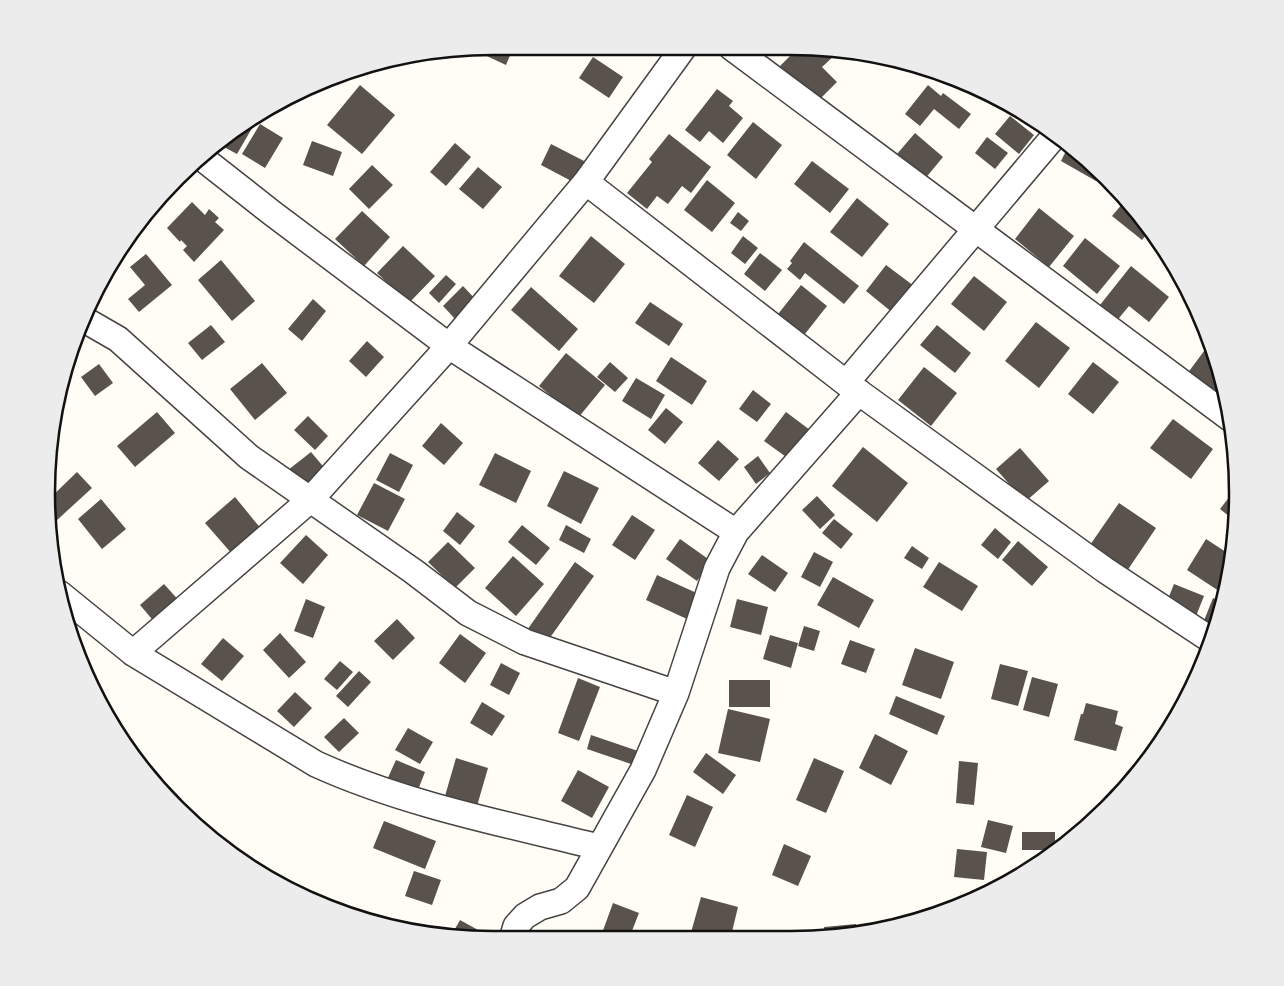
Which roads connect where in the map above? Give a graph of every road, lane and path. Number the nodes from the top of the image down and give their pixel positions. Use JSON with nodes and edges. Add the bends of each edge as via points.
{"nodes":[{"id":1,"x":678,"y":55,"type":"edge"},
{"id":2,"x":742,"y":55,"type":"edge"},
{"id":3,"x":1050,"y":141,"type":"edge"},
{"id":4,"x":207,"y":162,"type":"edge"},
{"id":5,"x":586,"y":182,"type":"junction"},
{"id":6,"x":975,"y":230,"type":"junction"},
{"id":7,"x":89,"y":322,"type":"edge"},
{"id":8,"x":449,"y":346,"type":"junction"},
{"id":9,"x":853,"y":387,"type":"junction"},
{"id":10,"x":1222,"y":414,"type":"edge"},
{"id":11,"x":310,"y":500,"type":"junction"},
{"id":12,"x":736,"y":532,"type":"junction"},
{"id":13,"x":68,"y":600,"type":"edge"},
{"id":14,"x":1205,"y":636,"type":"edge"},
{"id":15,"x":133,"y":653,"type":"junction"},
{"id":16,"x":676,"y":693,"type":"junction"},
{"id":17,"x":599,"y":847,"type":"junction"},
{"id":18,"x":514,"y":931,"type":"edge"}],
"edges":[{"from":1,"to":5,"type":"street"},
{"from":2,"to":6,"type":"street"},
{"from":3,"to":6,"type":"street"},
{"from":4,"to":8,"type":"street"},
{"from":5,"to":8,"type":"street"},
{"from":5,"to":9,"type":"street"},
{"from":6,"to":9,"type":"street"},
{"from":6,"to":10,"type":"street"},
{"from":7,"to":11,"type":"street","via":[[118,339],[249,458]]},
{"from":8,"to":11,"type":"street"},
{"from":8,"to":12,"type":"street"},
{"from":9,"to":12,"type":"street"},
{"from":9,"to":14,"type":"street","via":[[1105,570]]},
{"from":11,"to":15,"type":"street"},
{"from":11,"to":16,"type":"street","via":[[468,613],[525,642]]},
{"from":12,"to":16,"type":"street","via":[[717,568]]},
{"from":13,"to":15,"type":"street"},
{"from":15,"to":17,"type":"street","via":[[308,759],[347,778],[383,791]]},
{"from":16,"to":17,"type":"street","via":[[643,770]]},
{"from":17,"to":18,"type":"street","via":[[577,888],[561,901],[540,907],[525,916]]}]}
